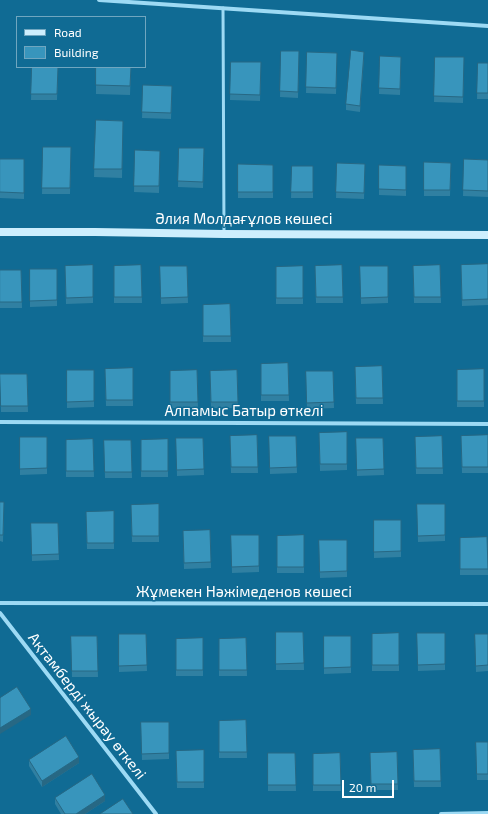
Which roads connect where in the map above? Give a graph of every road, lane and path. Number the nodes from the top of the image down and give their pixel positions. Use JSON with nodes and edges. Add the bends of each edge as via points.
{"nodes":[{"id":1,"x":99,"y":0,"type":"edge"},
{"id":2,"x":223,"y":8,"type":"junction"},
{"id":3,"x":488,"y":26,"type":"edge"},
{"id":4,"x":0,"y":232,"type":"edge"},
{"id":5,"x":224,"y":234,"type":"junction"},
{"id":6,"x":488,"y":235,"type":"edge"},
{"id":7,"x":0,"y":422,"type":"edge"},
{"id":8,"x":488,"y":424,"type":"edge"},
{"id":9,"x":0,"y":603,"type":"edge"},
{"id":10,"x":488,"y":604,"type":"edge"},
{"id":11,"x":0,"y":613,"type":"edge"},
{"id":12,"x":488,"y":813,"type":"edge"},
{"id":13,"x":156,"y":814,"type":"edge"},
{"id":14,"x":440,"y":814,"type":"edge"}],
"edges":[{"from":1,"to":2,"type":"street"},
{"from":2,"to":3,"type":"street"},
{"from":2,"to":5,"type":"lane"},
{"from":4,"to":5,"type":"main road","name":"Әлия Молдағұлов көшесі"},
{"from":5,"to":6,"type":"main road","name":"Әлия Молдағұлов көшесі"},
{"from":7,"to":8,"type":"street","name":"Алпамыс Батыр өткелі"},
{"from":9,"to":10,"type":"street","name":"Жұмекен Нәжімеденов көшесі"},
{"from":11,"to":13,"type":"street","name":"Ақтамберді жырау өткелі"},
{"from":12,"to":14,"type":"street"}]}
